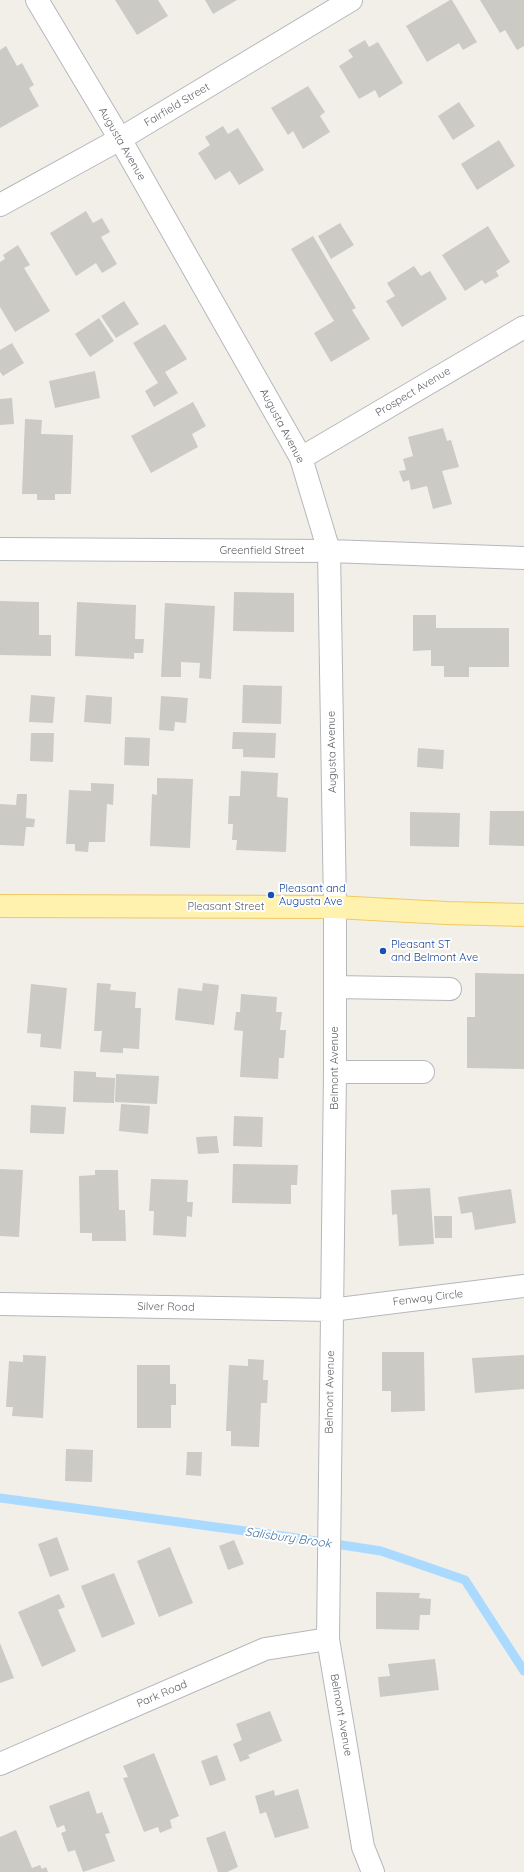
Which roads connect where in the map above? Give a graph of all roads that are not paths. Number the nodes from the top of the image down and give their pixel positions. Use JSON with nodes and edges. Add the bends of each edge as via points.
{"nodes":[{"id":1,"x":37,"y":0,"type":"edge"},
{"id":2,"x":351,"y":0,"type":"edge"},
{"id":3,"x":120,"y":139,"type":"junction"},
{"id":4,"x":0,"y":205,"type":"edge"},
{"id":5,"x":524,"y":327,"type":"edge"},
{"id":6,"x":301,"y":458,"type":"junction"},
{"id":7,"x":0,"y":549,"type":"edge"},
{"id":8,"x":329,"y":551,"type":"junction"},
{"id":9,"x":524,"y":558,"type":"edge"},
{"id":10,"x":0,"y":906,"type":"edge"},
{"id":11,"x":335,"y":907,"type":"junction"},
{"id":12,"x":524,"y":915,"type":"edge"},
{"id":13,"x":335,"y":987,"type":"junction"},
{"id":14,"x":450,"y":989,"type":"dead end"},
{"id":15,"x":335,"y":1072,"type":"junction"},
{"id":16,"x":423,"y":1072,"type":"dead end"},
{"id":17,"x":524,"y":1286,"type":"edge"},
{"id":18,"x":0,"y":1304,"type":"edge"},
{"id":19,"x":331,"y":1310,"type":"junction"},
{"id":20,"x":328,"y":1639,"type":"junction"},
{"id":21,"x":0,"y":1764,"type":"edge"},
{"id":22,"x":373,"y":1872,"type":"edge"}],
"edges":[{"from":1,"to":3,"type":"street","name":"Augusta Avenue"},
{"from":2,"to":3,"type":"street","name":"Fairfield Street"},
{"from":3,"to":4,"type":"street","name":"Fairfield Street"},
{"from":3,"to":6,"type":"street","name":"Augusta Avenue"},
{"from":5,"to":6,"type":"street","name":"Prospect Avenue"},
{"from":6,"to":8,"type":"street","name":"Augusta Avenue"},
{"from":7,"to":8,"type":"street","name":"Greenfield Street"},
{"from":8,"to":9,"type":"street","name":"Greenfield Street"},
{"from":8,"to":11,"type":"street","name":"Augusta Avenue"},
{"from":10,"to":11,"type":"main road","name":"Pleasant Street"},
{"from":11,"to":12,"type":"main road","name":"Pleasant Street"},
{"from":11,"to":13,"type":"street","name":"Belmont Avenue"},
{"from":13,"to":14,"type":"street"},
{"from":13,"to":15,"type":"street","name":"Belmont Avenue"},
{"from":15,"to":16,"type":"street"},
{"from":15,"to":19,"type":"street","name":"Belmont Avenue"},
{"from":17,"to":19,"type":"street","name":"Fenway Circle"},
{"from":18,"to":19,"type":"street","name":"Silver Road"},
{"from":19,"to":20,"type":"street","name":"Belmont Avenue"},
{"from":20,"to":21,"type":"street","name":"Park Road","via":[[265,1649]]},
{"from":20,"to":22,"type":"street","name":"Belmont Avenue","via":[[364,1847]]}]}
